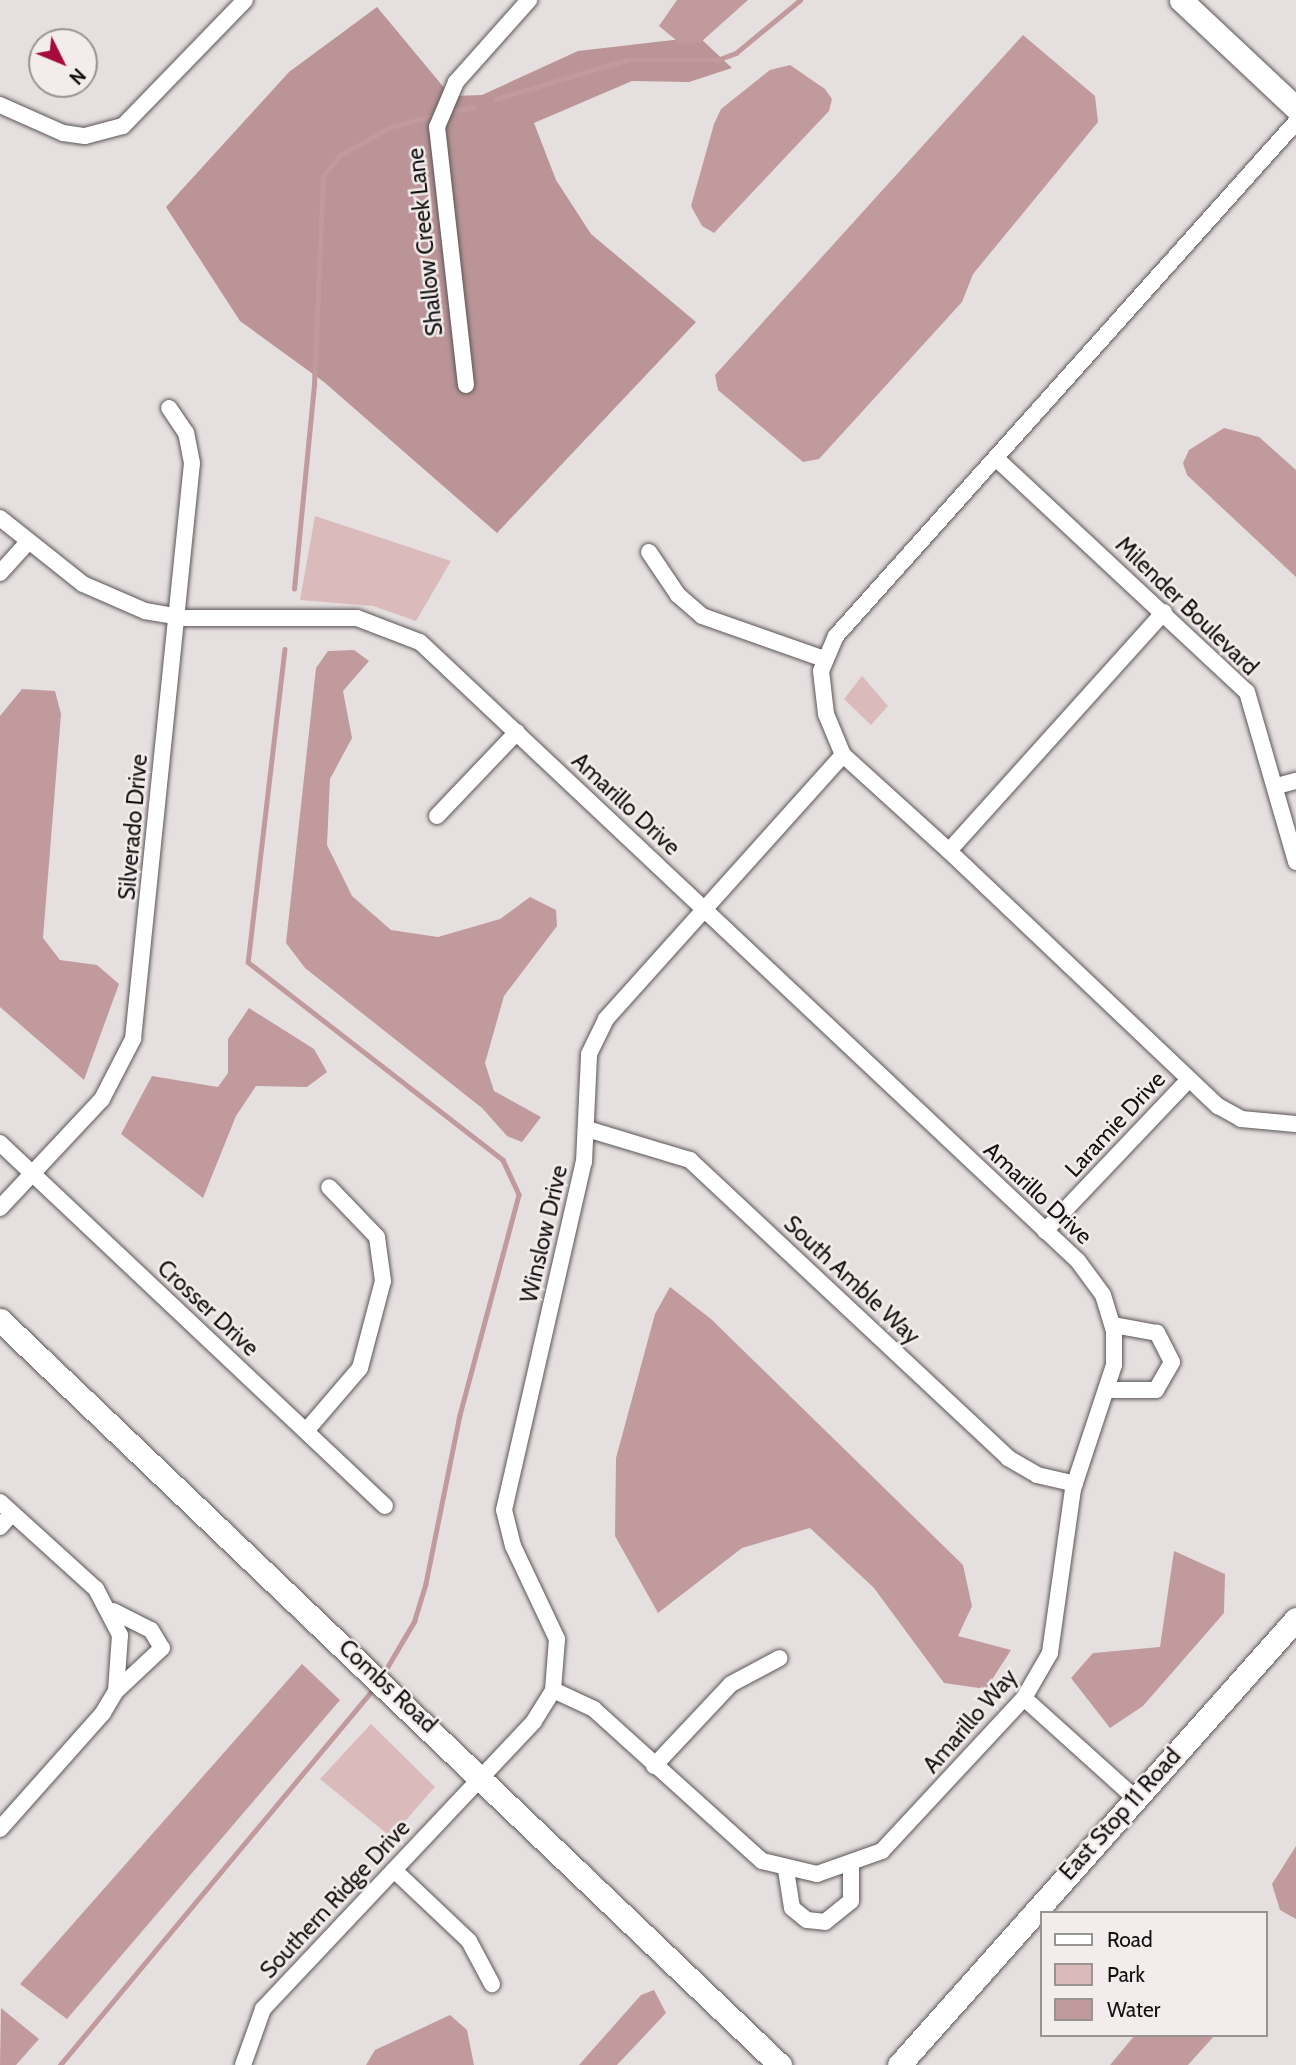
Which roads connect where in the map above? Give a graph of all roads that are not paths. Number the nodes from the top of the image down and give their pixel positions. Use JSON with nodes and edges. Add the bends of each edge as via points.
{"nodes":[{"id":1,"x":245,"y":0,"type":"edge"},
{"id":2,"x":529,"y":0,"type":"edge"},
{"id":3,"x":1181,"y":0,"type":"edge"},
{"id":4,"x":0,"y":106,"type":"edge"},
{"id":5,"x":1296,"y":108,"type":"edge"},
{"id":6,"x":1296,"y":122,"type":"edge"},
{"id":7,"x":466,"y":385,"type":"dead end"},
{"id":8,"x":169,"y":408,"type":"dead end"},
{"id":9,"x":998,"y":460,"type":"junction"},
{"id":10,"x":0,"y":517,"type":"edge"},
{"id":11,"x":27,"y":543,"type":"junction"},
{"id":12,"x":649,"y":552,"type":"dead end"},
{"id":13,"x":0,"y":573,"type":"edge"},
{"id":14,"x":1164,"y":612,"type":"junction"},
{"id":15,"x":175,"y":617,"type":"junction"},
{"id":16,"x":824,"y":659,"type":"junction"},
{"id":17,"x":517,"y":732,"type":"junction"},
{"id":18,"x":843,"y":755,"type":"junction"},
{"id":19,"x":1296,"y":781,"type":"edge"},
{"id":20,"x":1277,"y":786,"type":"junction"},
{"id":21,"x":437,"y":816,"type":"dead end"},
{"id":22,"x":948,"y":851,"type":"junction"},
{"id":23,"x":1296,"y":862,"type":"edge"},
{"id":24,"x":703,"y":909,"type":"junction"},
{"id":25,"x":1189,"y":1079,"type":"junction"},
{"id":26,"x":1296,"y":1124,"type":"edge"},
{"id":27,"x":587,"y":1129,"type":"junction"},
{"id":28,"x":0,"y":1143,"type":"edge"},
{"id":29,"x":33,"y":1174,"type":"junction"},
{"id":30,"x":330,"y":1187,"type":"dead end"},
{"id":31,"x":0,"y":1208,"type":"edge"},
{"id":32,"x":1045,"y":1231,"type":"junction"},
{"id":33,"x":0,"y":1320,"type":"edge"},
{"id":34,"x":1113,"y":1325,"type":"junction"},
{"id":35,"x":1106,"y":1391,"type":"junction"},
{"id":36,"x":306,"y":1431,"type":"junction"},
{"id":37,"x":1075,"y":1484,"type":"junction"},
{"id":38,"x":385,"y":1506,"type":"dead end"},
{"id":39,"x":6,"y":1508,"type":"edge"},
{"id":40,"x":0,"y":1527,"type":"edge"},
{"id":41,"x":113,"y":1611,"type":"junction"},
{"id":42,"x":1296,"y":1619,"type":"edge"},
{"id":43,"x":780,"y":1657,"type":"dead end"},
{"id":44,"x":553,"y":1690,"type":"junction"},
{"id":45,"x":116,"y":1691,"type":"junction"},
{"id":46,"x":1024,"y":1698,"type":"junction"},
{"id":47,"x":654,"y":1766,"type":"junction"},
{"id":48,"x":482,"y":1775,"type":"junction"},
{"id":49,"x":1135,"y":1798,"type":"junction"},
{"id":50,"x":0,"y":1829,"type":"edge"},
{"id":51,"x":851,"y":1867,"type":"junction"},
{"id":52,"x":394,"y":1870,"type":"junction"},
{"id":53,"x":786,"y":1870,"type":"junction"},
{"id":54,"x":492,"y":1984,"type":"dead end"},
{"id":55,"x":916,"y":2041,"type":"junction"},
{"id":56,"x":778,"y":2059,"type":"edge"},
{"id":57,"x":243,"y":2065,"type":"edge"},
{"id":58,"x":799,"y":2065,"type":"edge"},
{"id":59,"x":885,"y":2065,"type":"edge"},
{"id":60,"x":899,"y":2065,"type":"edge"}],
"edges":[{"from":1,"to":4,"type":"street","via":[[123,126],[85,136],[63,133]]},
{"from":2,"to":7,"type":"street","name":"Shallow Creek Lane","via":[[442,104],[438,125]]},
{"from":3,"to":5,"type":"street"},
{"from":6,"to":9,"type":"street"},
{"from":8,"to":15,"type":"street","name":"Silverado Drive","via":[[186,433],[192,463]]},
{"from":9,"to":14,"type":"street","name":"Milender Boulevard"},
{"from":9,"to":16,"type":"street","via":[[836,636]]},
{"from":10,"to":11,"type":"street","name":"Amarillo Drive"},
{"from":11,"to":13,"type":"street"},
{"from":11,"to":15,"type":"street","name":"Amarillo Drive","via":[[107,597]]},
{"from":12,"to":16,"type":"street","via":[[678,595],[702,615]]},
{"from":14,"to":20,"type":"street","name":"Milender Boulevard","via":[[1247,692]]},
{"from":14,"to":22,"type":"street"},
{"from":15,"to":17,"type":"street","name":"Amarillo Drive","via":[[357,618],[385,625],[430,650]]},
{"from":15,"to":29,"type":"street","name":"Silverado Drive","via":[[134,1038],[102,1100]]},
{"from":16,"to":18,"type":"street","via":[[826,714]]},
{"from":17,"to":21,"type":"street"},
{"from":17,"to":24,"type":"street","name":"Amarillo Drive"},
{"from":18,"to":22,"type":"street"},
{"from":18,"to":24,"type":"street","name":"Winslow Drive"},
{"from":19,"to":20,"type":"street"},
{"from":20,"to":23,"type":"street","name":"Milender Boulevard"},
{"from":22,"to":25,"type":"street"},
{"from":24,"to":27,"type":"street","name":"Winslow Drive","via":[[597,1031],[586,1065]]},
{"from":24,"to":32,"type":"street","name":"Amarillo Drive"},
{"from":25,"to":26,"type":"street","via":[[1241,1119]]},
{"from":25,"to":32,"type":"street","name":"Laramie Drive"},
{"from":27,"to":37,"type":"street","name":"South Amble Way","via":[[657,1145],[690,1160],[1008,1458],[1037,1475]]},
{"from":27,"to":44,"type":"street","name":"Winslow Drive","via":[[504,1510],[513,1546],[557,1639]]},
{"from":28,"to":29,"type":"street","name":"Crosser Drive"},
{"from":29,"to":31,"type":"street","name":"Silverado Drive"},
{"from":29,"to":36,"type":"street","name":"Crosser Drive"},
{"from":30,"to":36,"type":"street","via":[[377,1237],[383,1282],[360,1368]]},
{"from":32,"to":34,"type":"street","name":"Amarillo Drive","via":[[1093,1278]]},
{"from":33,"to":48,"type":"street","name":"Combs Road"},
{"from":34,"to":35,"type":"street","name":"Amarillo Drive","via":[[1114,1365]]},
{"from":34,"to":35,"type":"street","via":[[1159,1334],[1172,1363],[1156,1390]]},
{"from":35,"to":37,"type":"street","name":"Amarillo Way"},
{"from":36,"to":38,"type":"street","name":"Crosser Drive"},
{"from":37,"to":46,"type":"street","name":"Amarillo Way","via":[[1054,1639]]},
{"from":39,"to":40,"type":"street"},
{"from":39,"to":41,"type":"street"},
{"from":41,"to":45,"type":"street","via":[[120,1635]]},
{"from":41,"to":45,"type":"street","via":[[151,1630],[163,1648]]},
{"from":42,"to":49,"type":"street","name":"East Stop 11 Road"},
{"from":43,"to":47,"type":"street","via":[[732,1684]]},
{"from":44,"to":47,"type":"street","via":[[589,1705]]},
{"from":44,"to":48,"type":"street","name":"Winslow Drive","via":[[534,1721]]},
{"from":45,"to":50,"type":"street"},
{"from":46,"to":49,"type":"street"},
{"from":46,"to":51,"type":"street","name":"Amarillo Way","via":[[889,1845]]},
{"from":47,"to":53,"type":"street","via":[[742,1848]]},
{"from":48,"to":52,"type":"street","name":"Southern Ridge Drive"},
{"from":48,"to":56,"type":"street","name":"Combs Road"},
{"from":49,"to":55,"type":"street","name":"East Stop 11 Road"},
{"from":51,"to":53,"type":"street","name":"Amarillo Way","via":[[825,1873]]},
{"from":51,"to":53,"type":"street","via":[[848,1908],[815,1922],[790,1904]]},
{"from":52,"to":54,"type":"street","via":[[469,1941]]},
{"from":52,"to":57,"type":"street","name":"Southern Ridge Drive","via":[[263,2009]]},
{"from":55,"to":59,"type":"street","name":"East Stop 11 Road","via":[[901,2046]]},
{"from":55,"to":60,"type":"street","name":"East Stop 11 Road"},
{"from":56,"to":58,"type":"street","name":"Combs Road"}]}
